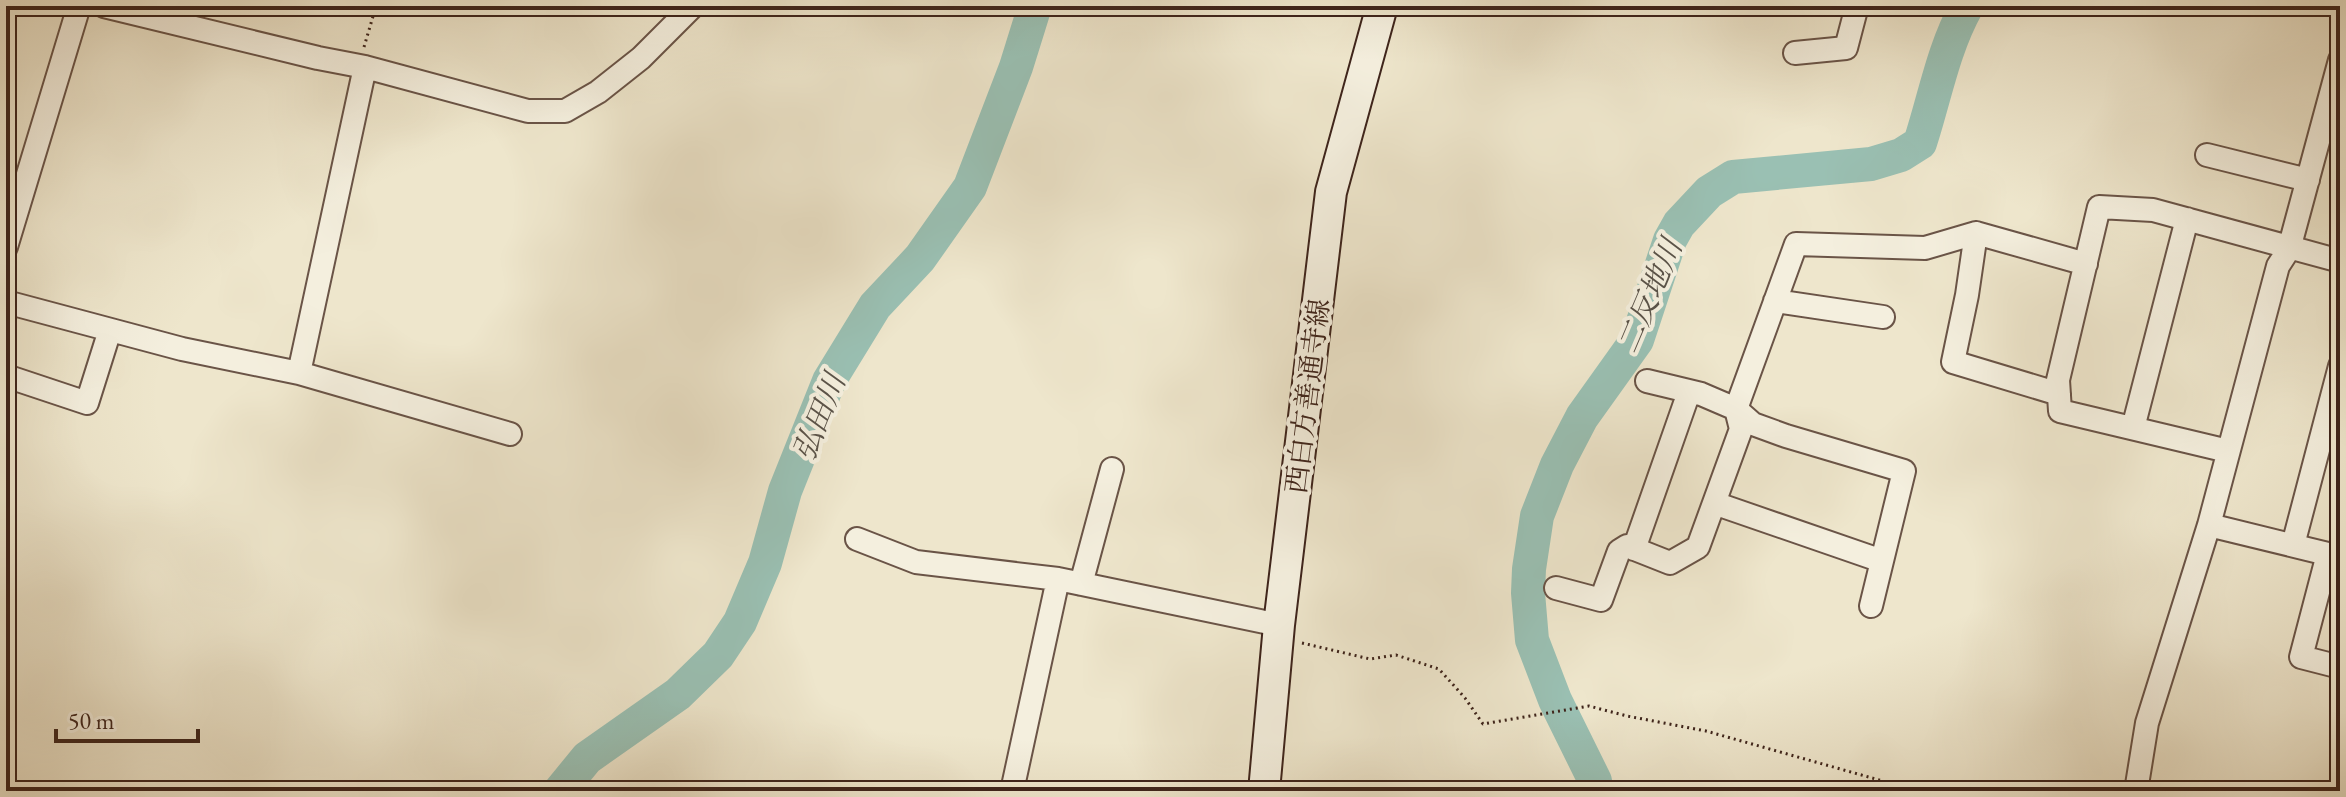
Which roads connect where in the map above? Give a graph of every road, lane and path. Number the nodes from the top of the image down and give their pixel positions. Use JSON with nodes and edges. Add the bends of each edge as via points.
{"nodes":[{"id":1,"x":79,"y":6,"type":"edge"},
{"id":2,"x":104,"y":6,"type":"edge"},
{"id":3,"x":376,"y":6,"type":"edge"},
{"id":4,"x":693,"y":6,"type":"edge"},
{"id":5,"x":1382,"y":6,"type":"edge"},
{"id":6,"x":1857,"y":6,"type":"edge"},
{"id":7,"x":1795,"y":53,"type":"dead end"},
{"id":8,"x":2340,"y":60,"type":"edge"},
{"id":9,"x":362,"y":67,"type":"junction"},
{"id":10,"x":2207,"y":155,"type":"dead end"},
{"id":11,"x":2308,"y":180,"type":"junction"},
{"id":12,"x":2187,"y":219,"type":"junction"},
{"id":13,"x":1976,"y":233,"type":"junction"},
{"id":14,"x":6,"y":247,"type":"edge"},
{"id":15,"x":2289,"y":249,"type":"junction"},
{"id":16,"x":2340,"y":261,"type":"edge"},
{"id":17,"x":2086,"y":264,"type":"junction"},
{"id":18,"x":1775,"y":301,"type":"junction"},
{"id":19,"x":6,"y":302,"type":"edge"},
{"id":20,"x":1883,"y":317,"type":"dead end"},
{"id":21,"x":110,"y":330,"type":"junction"},
{"id":22,"x":2340,"y":366,"type":"edge"},
{"id":23,"x":299,"y":373,"type":"junction"},
{"id":24,"x":6,"y":376,"type":"edge"},
{"id":25,"x":1647,"y":381,"type":"dead end"},
{"id":26,"x":1689,"y":392,"type":"junction"},
{"id":27,"x":2059,"y":394,"type":"junction"},
{"id":28,"x":1736,"y":409,"type":"junction"},
{"id":29,"x":2133,"y":428,"type":"junction"},
{"id":30,"x":510,"y":434,"type":"dead end"},
{"id":31,"x":2228,"y":451,"type":"junction"},
{"id":32,"x":1112,"y":469,"type":"dead end"},
{"id":33,"x":1714,"y":503,"type":"junction"},
{"id":34,"x":2209,"y":525,"type":"junction"},
{"id":35,"x":857,"y":539,"type":"dead end"},
{"id":36,"x":2293,"y":545,"type":"junction"},
{"id":37,"x":1634,"y":549,"type":"junction"},
{"id":38,"x":2334,"y":555,"type":"edge"},
{"id":39,"x":1882,"y":561,"type":"junction"},
{"id":40,"x":1058,"y":579,"type":"junction"},
{"id":41,"x":1081,"y":584,"type":"junction"},
{"id":42,"x":1556,"y":588,"type":"dead end"},
{"id":43,"x":1871,"y":606,"type":"dead end"},
{"id":44,"x":1279,"y":625,"type":"junction"},
{"id":45,"x":2340,"y":667,"type":"edge"},
{"id":46,"x":1012,"y":791,"type":"edge"},
{"id":47,"x":1264,"y":791,"type":"edge"},
{"id":48,"x":1918,"y":791,"type":"edge"},
{"id":49,"x":2136,"y":791,"type":"edge"}],
"edges":[{"from":1,"to":14,"type":"street"},
{"from":2,"to":9,"type":"street"},
{"from":3,"to":9,"type":"path"},
{"from":4,"to":9,"type":"street","via":[[641,58],[565,111],[528,111]]},
{"from":5,"to":44,"type":"main road","name":"西白方善通寺線","via":[[1331,192]]},
{"from":6,"to":7,"type":"street","via":[[1846,48]]},
{"from":8,"to":11,"type":"street"},
{"from":9,"to":23,"type":"street"},
{"from":10,"to":11,"type":"street"},
{"from":11,"to":15,"type":"street"},
{"from":12,"to":15,"type":"street"},
{"from":12,"to":17,"type":"street","via":[[2153,210],[2099,207]]},
{"from":12,"to":29,"type":"street"},
{"from":13,"to":17,"type":"street"},
{"from":13,"to":18,"type":"street","via":[[1925,248],[1796,244]]},
{"from":13,"to":27,"type":"street","via":[[1953,362]]},
{"from":15,"to":16,"type":"street"},
{"from":15,"to":31,"type":"street","via":[[2278,266]]},
{"from":17,"to":27,"type":"street"},
{"from":18,"to":20,"type":"street"},
{"from":18,"to":28,"type":"street"},
{"from":19,"to":21,"type":"street"},
{"from":21,"to":23,"type":"street"},
{"from":21,"to":24,"type":"street","via":[[87,403]]},
{"from":22,"to":36,"type":"street"},
{"from":23,"to":30,"type":"street"},
{"from":25,"to":26,"type":"street"},
{"from":26,"to":28,"type":"street"},
{"from":26,"to":37,"type":"street"},
{"from":27,"to":29,"type":"street","via":[[2060,411]]},
{"from":28,"to":33,"type":"street","via":[[1741,429]]},
{"from":28,"to":39,"type":"street","via":[[1753,424],[1904,471]]},
{"from":29,"to":31,"type":"street"},
{"from":31,"to":34,"type":"street"},
{"from":32,"to":41,"type":"street"},
{"from":33,"to":37,"type":"street","via":[[1698,547],[1679,558],[1670,563]]},
{"from":33,"to":39,"type":"street"},
{"from":34,"to":36,"type":"street"},
{"from":34,"to":49,"type":"street","via":[[2147,723]]},
{"from":35,"to":40,"type":"street","via":[[916,562]]},
{"from":36,"to":38,"type":"street"},
{"from":37,"to":42,"type":"street","via":[[1619,551],[1601,600]]},
{"from":38,"to":45,"type":"street","via":[[2301,657]]},
{"from":39,"to":43,"type":"street"},
{"from":40,"to":41,"type":"street"},
{"from":40,"to":46,"type":"street"},
{"from":41,"to":44,"type":"street"},
{"from":44,"to":47,"type":"main road","name":"西白方善通寺線"},
{"from":44,"to":48,"type":"path","via":[[1305,646],[1370,659],[1396,655],[1439,669],[1483,724],[1589,706],[1706,731]]}]}
